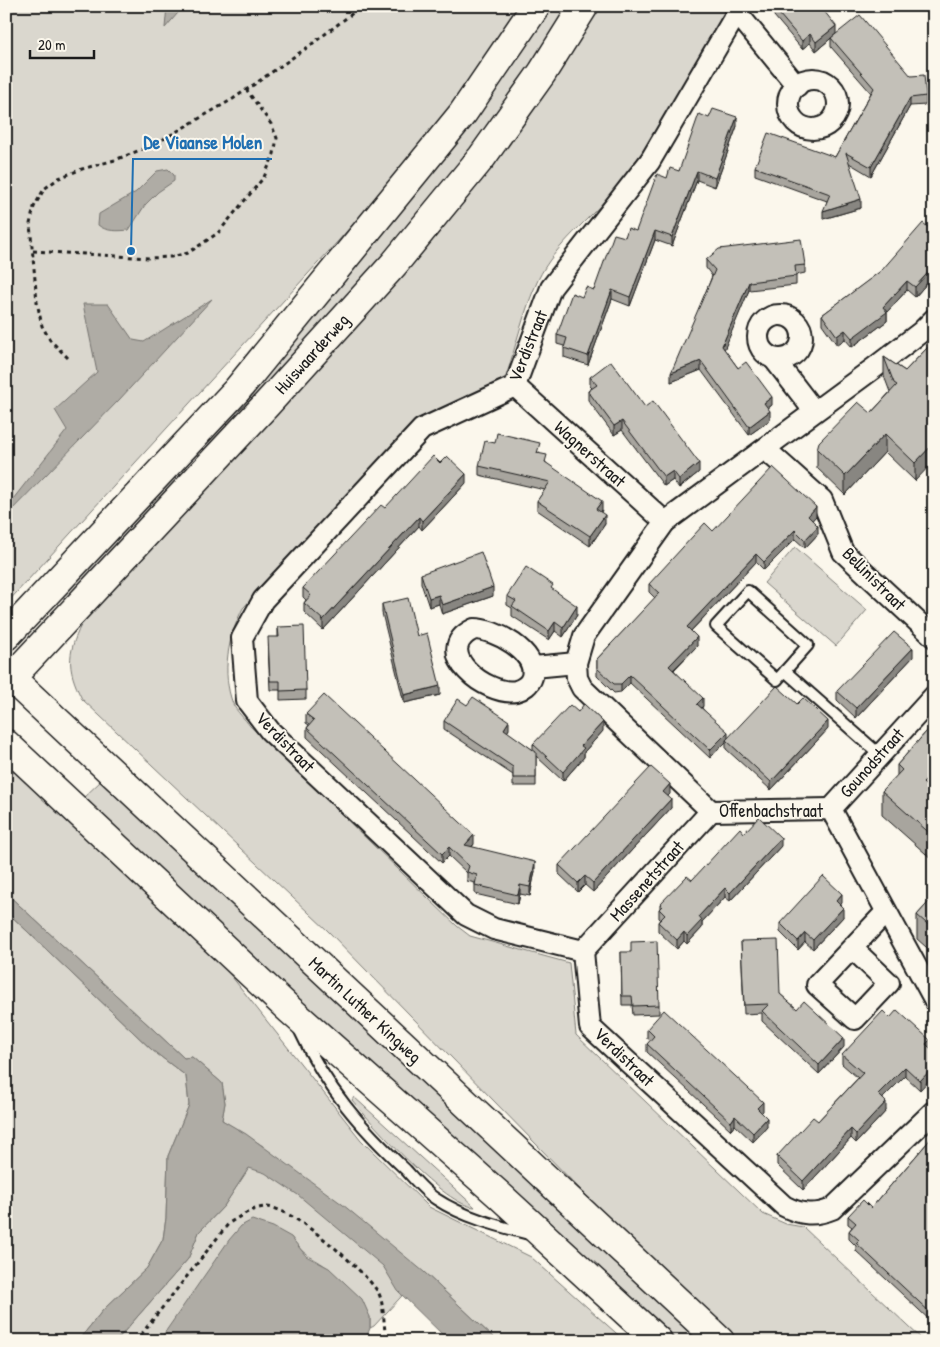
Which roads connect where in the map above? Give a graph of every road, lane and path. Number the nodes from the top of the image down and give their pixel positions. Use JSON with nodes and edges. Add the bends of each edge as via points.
{"nodes":[{"id":1,"x":362,"y":6,"type":"edge"},
{"id":2,"x":536,"y":6,"type":"edge"},
{"id":3,"x":584,"y":6,"type":"edge"},
{"id":4,"x":740,"y":10,"type":"edge"},
{"id":5,"x":796,"y":86,"type":"dead end"},
{"id":6,"x":246,"y":89,"type":"junction"},
{"id":7,"x":33,"y":251,"type":"junction"},
{"id":8,"x":934,"y":319,"type":"edge"},
{"id":9,"x":68,"y":358,"type":"dead end"},
{"id":10,"x":774,"y":359,"type":"dead end"},
{"id":11,"x":515,"y":386,"type":"junction"},
{"id":12,"x":814,"y":411,"type":"junction"},
{"id":13,"x":765,"y":448,"type":"junction"},
{"id":14,"x":665,"y":522,"type":"junction"},
{"id":15,"x":6,"y":636,"type":"edge"},
{"id":16,"x":934,"y":637,"type":"edge"},
{"id":17,"x":576,"y":663,"type":"junction"},
{"id":18,"x":534,"y":667,"type":"dead end"},
{"id":19,"x":785,"y":672,"type":"junction"},
{"id":20,"x":11,"y":678,"type":"joint"},
{"id":21,"x":934,"y":696,"type":"edge"},
{"id":22,"x":6,"y":744,"type":"edge"},
{"id":23,"x":879,"y":754,"type":"junction"},
{"id":24,"x":831,"y":809,"type":"junction"},
{"id":25,"x":711,"y":811,"type":"junction"},
{"id":26,"x":886,"y":912,"type":"junction"},
{"id":27,"x":852,"y":948,"type":"dead end"},
{"id":28,"x":583,"y":951,"type":"junction"},
{"id":29,"x":934,"y":999,"type":"edge"},
{"id":30,"x":290,"y":1010,"type":"junction"},
{"id":31,"x":934,"y":1111,"type":"edge"},
{"id":32,"x":547,"y":1239,"type":"junction"},
{"id":33,"x":136,"y":1341,"type":"edge"},
{"id":34,"x":386,"y":1341,"type":"edge"},
{"id":35,"x":658,"y":1341,"type":"edge"},
{"id":36,"x":720,"y":1341,"type":"edge"}],
"edges":[{"from":1,"to":6,"type":"path"},
{"from":2,"to":15,"type":"highway","name":"Huiswaarderweg","via":[[463,113],[250,375]]},
{"from":3,"to":20,"type":"highway","name":"Huiswaarderweg","via":[[542,73],[482,157],[394,264]]},
{"from":4,"to":5,"type":"street","name":"Verdistraat"},
{"from":4,"to":11,"type":"street","name":"Verdistraat","via":[[650,161],[551,288]]},
{"from":6,"to":7,"type":"path","via":[[155,144],[59,178],[44,189],[34,207],[30,224]]},
{"from":6,"to":7,"type":"path","via":[[271,124],[277,138],[274,154],[264,177],[218,233],[188,253],[171,258]]},
{"from":7,"to":9,"type":"path","via":[[42,326],[50,340]]},
{"from":8,"to":12,"type":"street","name":"Offenbachstraat"},
{"from":10,"to":12,"type":"street"},
{"from":11,"to":14,"type":"street","name":"Wagnerstraat"},
{"from":11,"to":28,"type":"street","name":"Verdistraat","via":[[422,430],[263,600],[242,638],[247,700],[270,731],[466,915],[494,930]]},
{"from":12,"to":13,"type":"street","name":"Offenbachstraat"},
{"from":13,"to":14,"type":"street","name":"Offenbachstraat"},
{"from":13,"to":16,"type":"street","name":"Bellinistraat","via":[[822,500],[843,552]]},
{"from":14,"to":17,"type":"street","name":"Offenbachstraat","via":[[584,636]]},
{"from":17,"to":18,"type":"street"},
{"from":17,"to":25,"type":"street","name":"Offenbachstraat","via":[[577,678],[582,688]]},
{"from":19,"to":19,"type":"lane","via":[[777,680],[716,626],[748,591],[808,645]]},
{"from":19,"to":23,"type":"lane"},
{"from":20,"to":36,"type":"highway","name":"Martin Luther Kingweg"},
{"from":21,"to":23,"type":"street","name":"Gounodstraat"},
{"from":22,"to":30,"type":"highway"},
{"from":23,"to":24,"type":"street","name":"Gounodstraat"},
{"from":24,"to":25,"type":"street","name":"Offenbachstraat"},
{"from":24,"to":26,"type":"street","name":"Offenbachstraat"},
{"from":25,"to":28,"type":"street","name":"Massenetstraat"},
{"from":26,"to":27,"type":"street"},
{"from":26,"to":29,"type":"street","name":"Offenbachstraat"},
{"from":28,"to":31,"type":"street","name":"Verdistraat","via":[[590,1027],[784,1206],[796,1212],[819,1214],[832,1208]]},
{"from":30,"to":32,"type":"highway"},
{"from":30,"to":32,"type":"lane","via":[[313,1059],[343,1104],[367,1134],[436,1199],[496,1225]]},
{"from":32,"to":35,"type":"highway"},
{"from":33,"to":34,"type":"path","via":[[229,1223],[250,1210],[267,1207],[282,1210],[309,1228],[364,1274],[379,1293]]}]}
